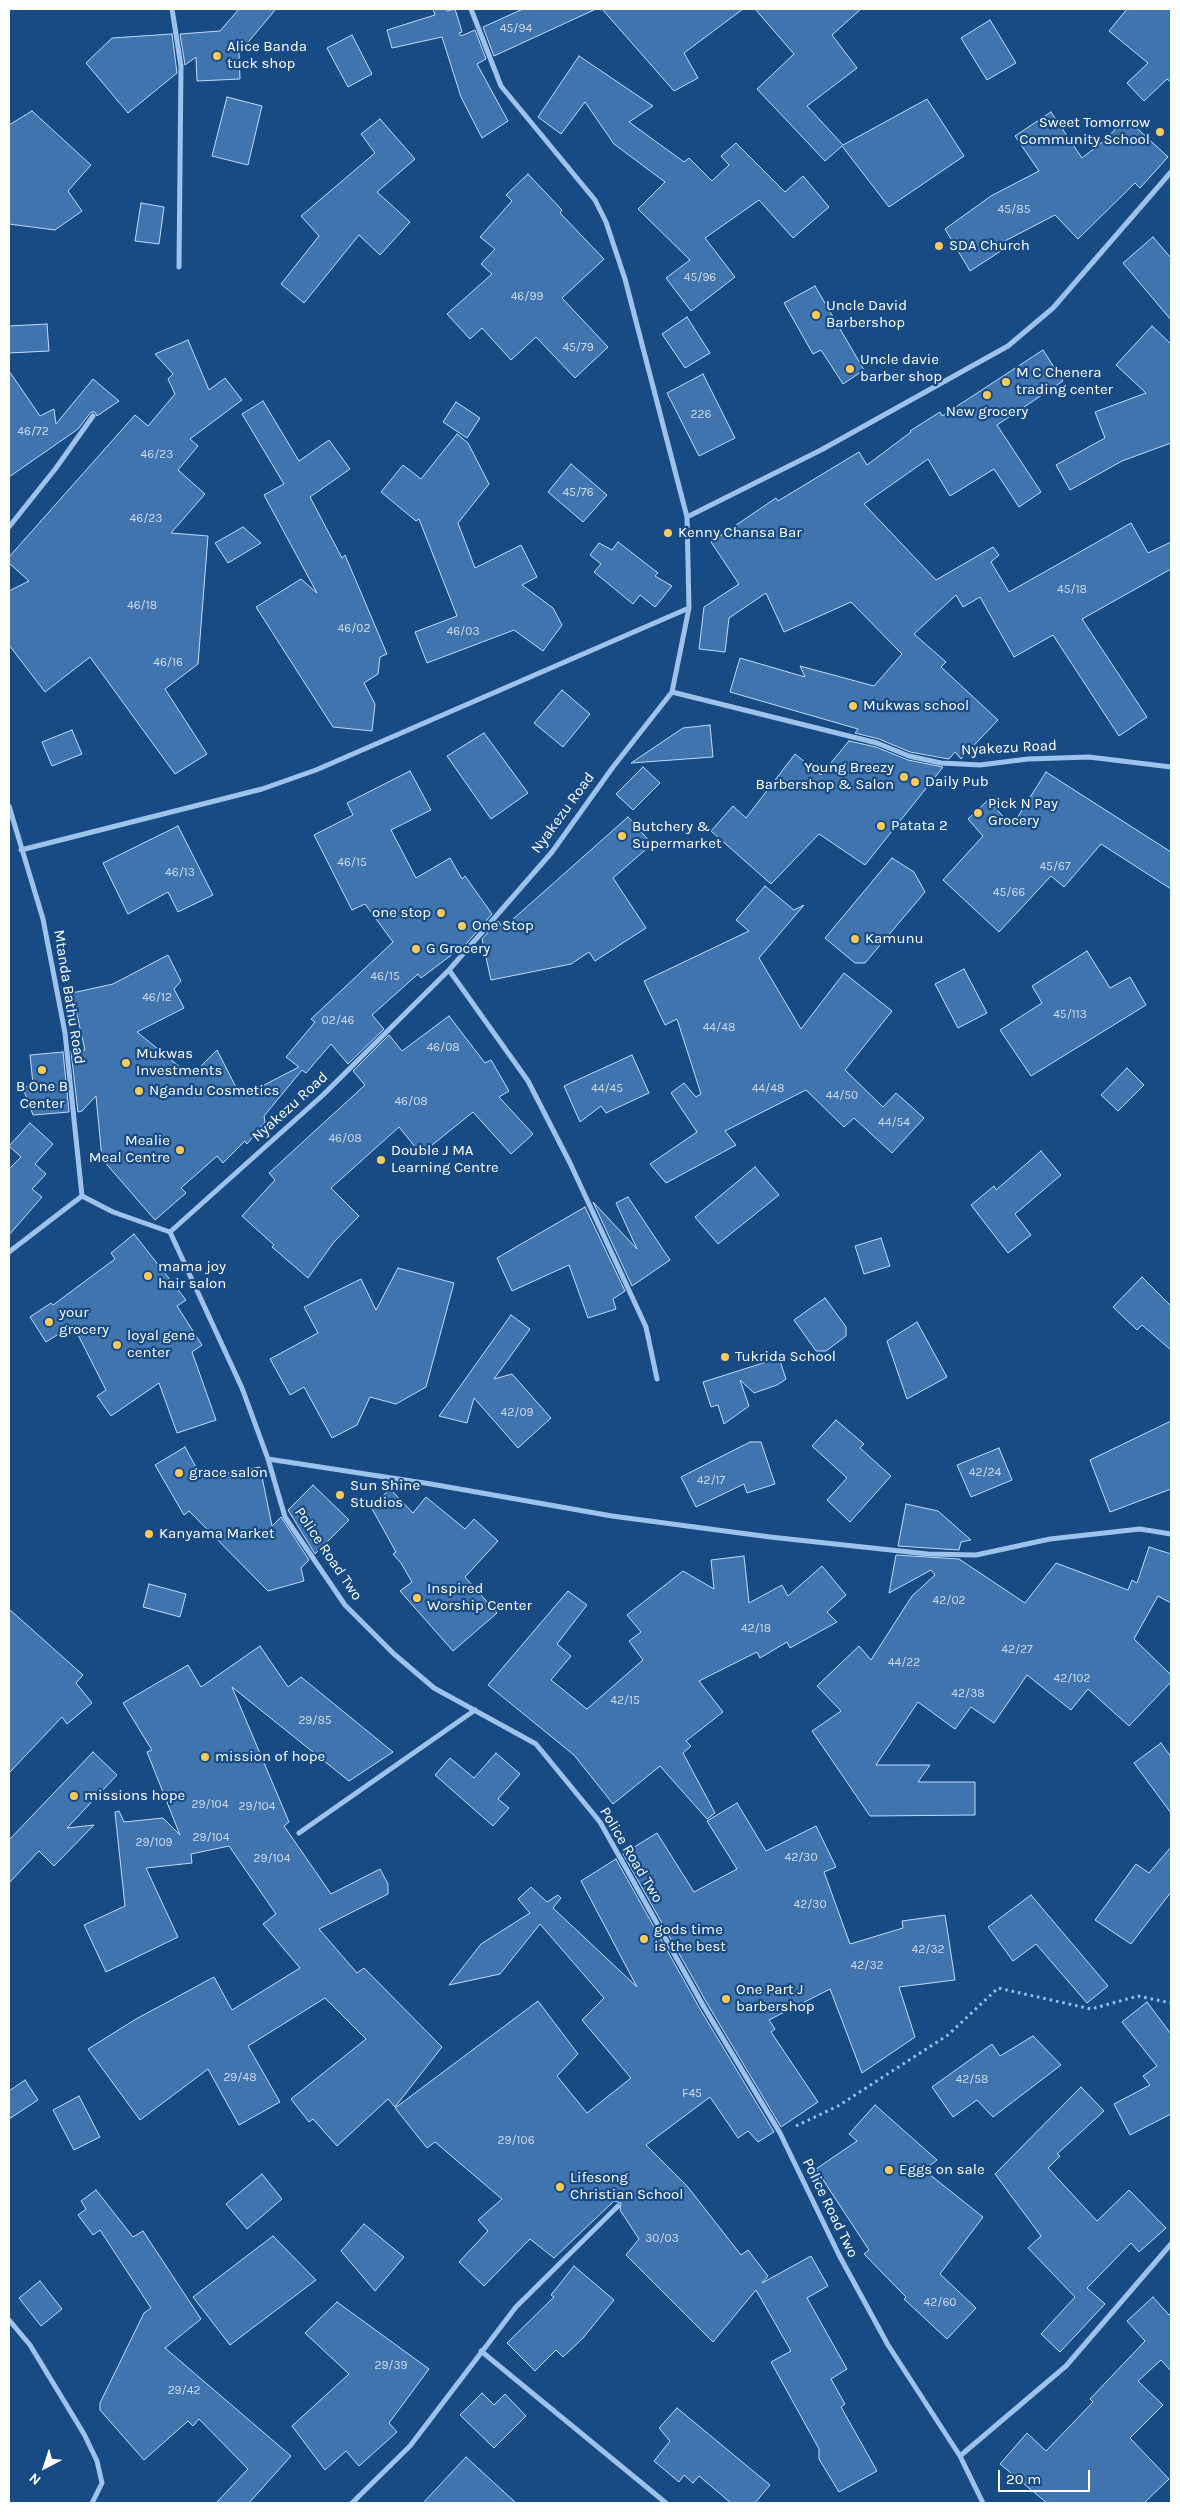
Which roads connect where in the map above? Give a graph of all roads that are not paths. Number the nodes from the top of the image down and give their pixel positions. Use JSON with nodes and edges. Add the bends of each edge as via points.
{"nodes":[{"id":1,"x":172,"y":9,"type":"edge"},
{"id":2,"x":471,"y":9,"type":"edge"},
{"id":3,"x":1171,"y":172,"type":"edge"},
{"id":4,"x":179,"y":267,"type":"dead end"},
{"id":5,"x":93,"y":416,"type":"dead end"},
{"id":6,"x":687,"y":517,"type":"junction"},
{"id":7,"x":9,"y":527,"type":"edge"},
{"id":8,"x":689,"y":608,"type":"junction"},
{"id":9,"x":672,"y":692,"type":"junction"},
{"id":10,"x":1171,"y":767,"type":"edge"},
{"id":11,"x":9,"y":806,"type":"edge"},
{"id":12,"x":21,"y":850,"type":"junction"},
{"id":13,"x":449,"y":970,"type":"junction"},
{"id":14,"x":82,"y":1196,"type":"junction"},
{"id":15,"x":170,"y":1232,"type":"junction"},
{"id":16,"x":9,"y":1252,"type":"edge"},
{"id":17,"x":657,"y":1379,"type":"dead end"},
{"id":18,"x":268,"y":1459,"type":"junction"},
{"id":19,"x":1171,"y":1534,"type":"edge"},
{"id":20,"x":475,"y":1710,"type":"junction"},
{"id":21,"x":299,"y":1833,"type":"dead end"},
{"id":22,"x":618,"y":2206,"type":"dead end"},
{"id":23,"x":1171,"y":2244,"type":"edge"},
{"id":24,"x":9,"y":2320,"type":"edge"},
{"id":25,"x":481,"y":2352,"type":"junction"},
{"id":26,"x":960,"y":2456,"type":"junction"},
{"id":27,"x":92,"y":2503,"type":"edge"},
{"id":28,"x":352,"y":2503,"type":"edge"},
{"id":29,"x":666,"y":2503,"type":"edge"},
{"id":30,"x":983,"y":2503,"type":"edge"}],
"edges":[{"from":1,"to":4,"type":"street","via":[[181,66]]},
{"from":2,"to":6,"type":"street","via":[[502,86],[595,200],[606,222],[625,279]]},
{"from":3,"to":6,"type":"street","via":[[1053,308],[1008,346],[821,450]]},
{"from":5,"to":7,"type":"street"},
{"from":6,"to":8,"type":"street"},
{"from":8,"to":9,"type":"street"},
{"from":8,"to":12,"type":"street","via":[[316,770],[262,789]]},
{"from":9,"to":10,"type":"street","name":"Nyakezu Road","via":[[878,743],[909,756],[940,762],[980,765],[1089,757]]},
{"from":9,"to":13,"type":"street","name":"Nyakezu Road","via":[[552,852]]},
{"from":11,"to":12,"type":"street","name":"Mtanda Bathu Road"},
{"from":12,"to":14,"type":"street","name":"Mtanda Bathu Road","via":[[43,920],[65,1033]]},
{"from":13,"to":15,"type":"street","name":"Nyakezu Road","via":[[324,1095]]},
{"from":13,"to":17,"type":"street","via":[[528,1081],[566,1155],[646,1327]]},
{"from":14,"to":15,"type":"street","via":[[113,1212]]},
{"from":14,"to":16,"type":"street"},
{"from":15,"to":18,"type":"street","name":"Police Road Two","via":[[242,1388]]},
{"from":18,"to":19,"type":"street","via":[[612,1516],[928,1554],[976,1555],[1050,1539],[1140,1529]]},
{"from":18,"to":20,"type":"street","name":"Police Road Two","via":[[285,1517],[345,1605],[434,1688]]},
{"from":20,"to":21,"type":"street"},
{"from":20,"to":26,"type":"street","name":"Police Road Two","via":[[536,1744],[600,1822],[780,2134],[839,2255],[888,2345]]},
{"from":22,"to":25,"type":"street","via":[[516,2307]]},
{"from":23,"to":26,"type":"street","via":[[1066,2366]]},
{"from":24,"to":27,"type":"street","via":[[30,2345],[97,2461],[102,2483]]},
{"from":25,"to":28,"type":"street","via":[[410,2446]]},
{"from":25,"to":29,"type":"street"},
{"from":26,"to":30,"type":"street","name":"Police Road Two"}]}
